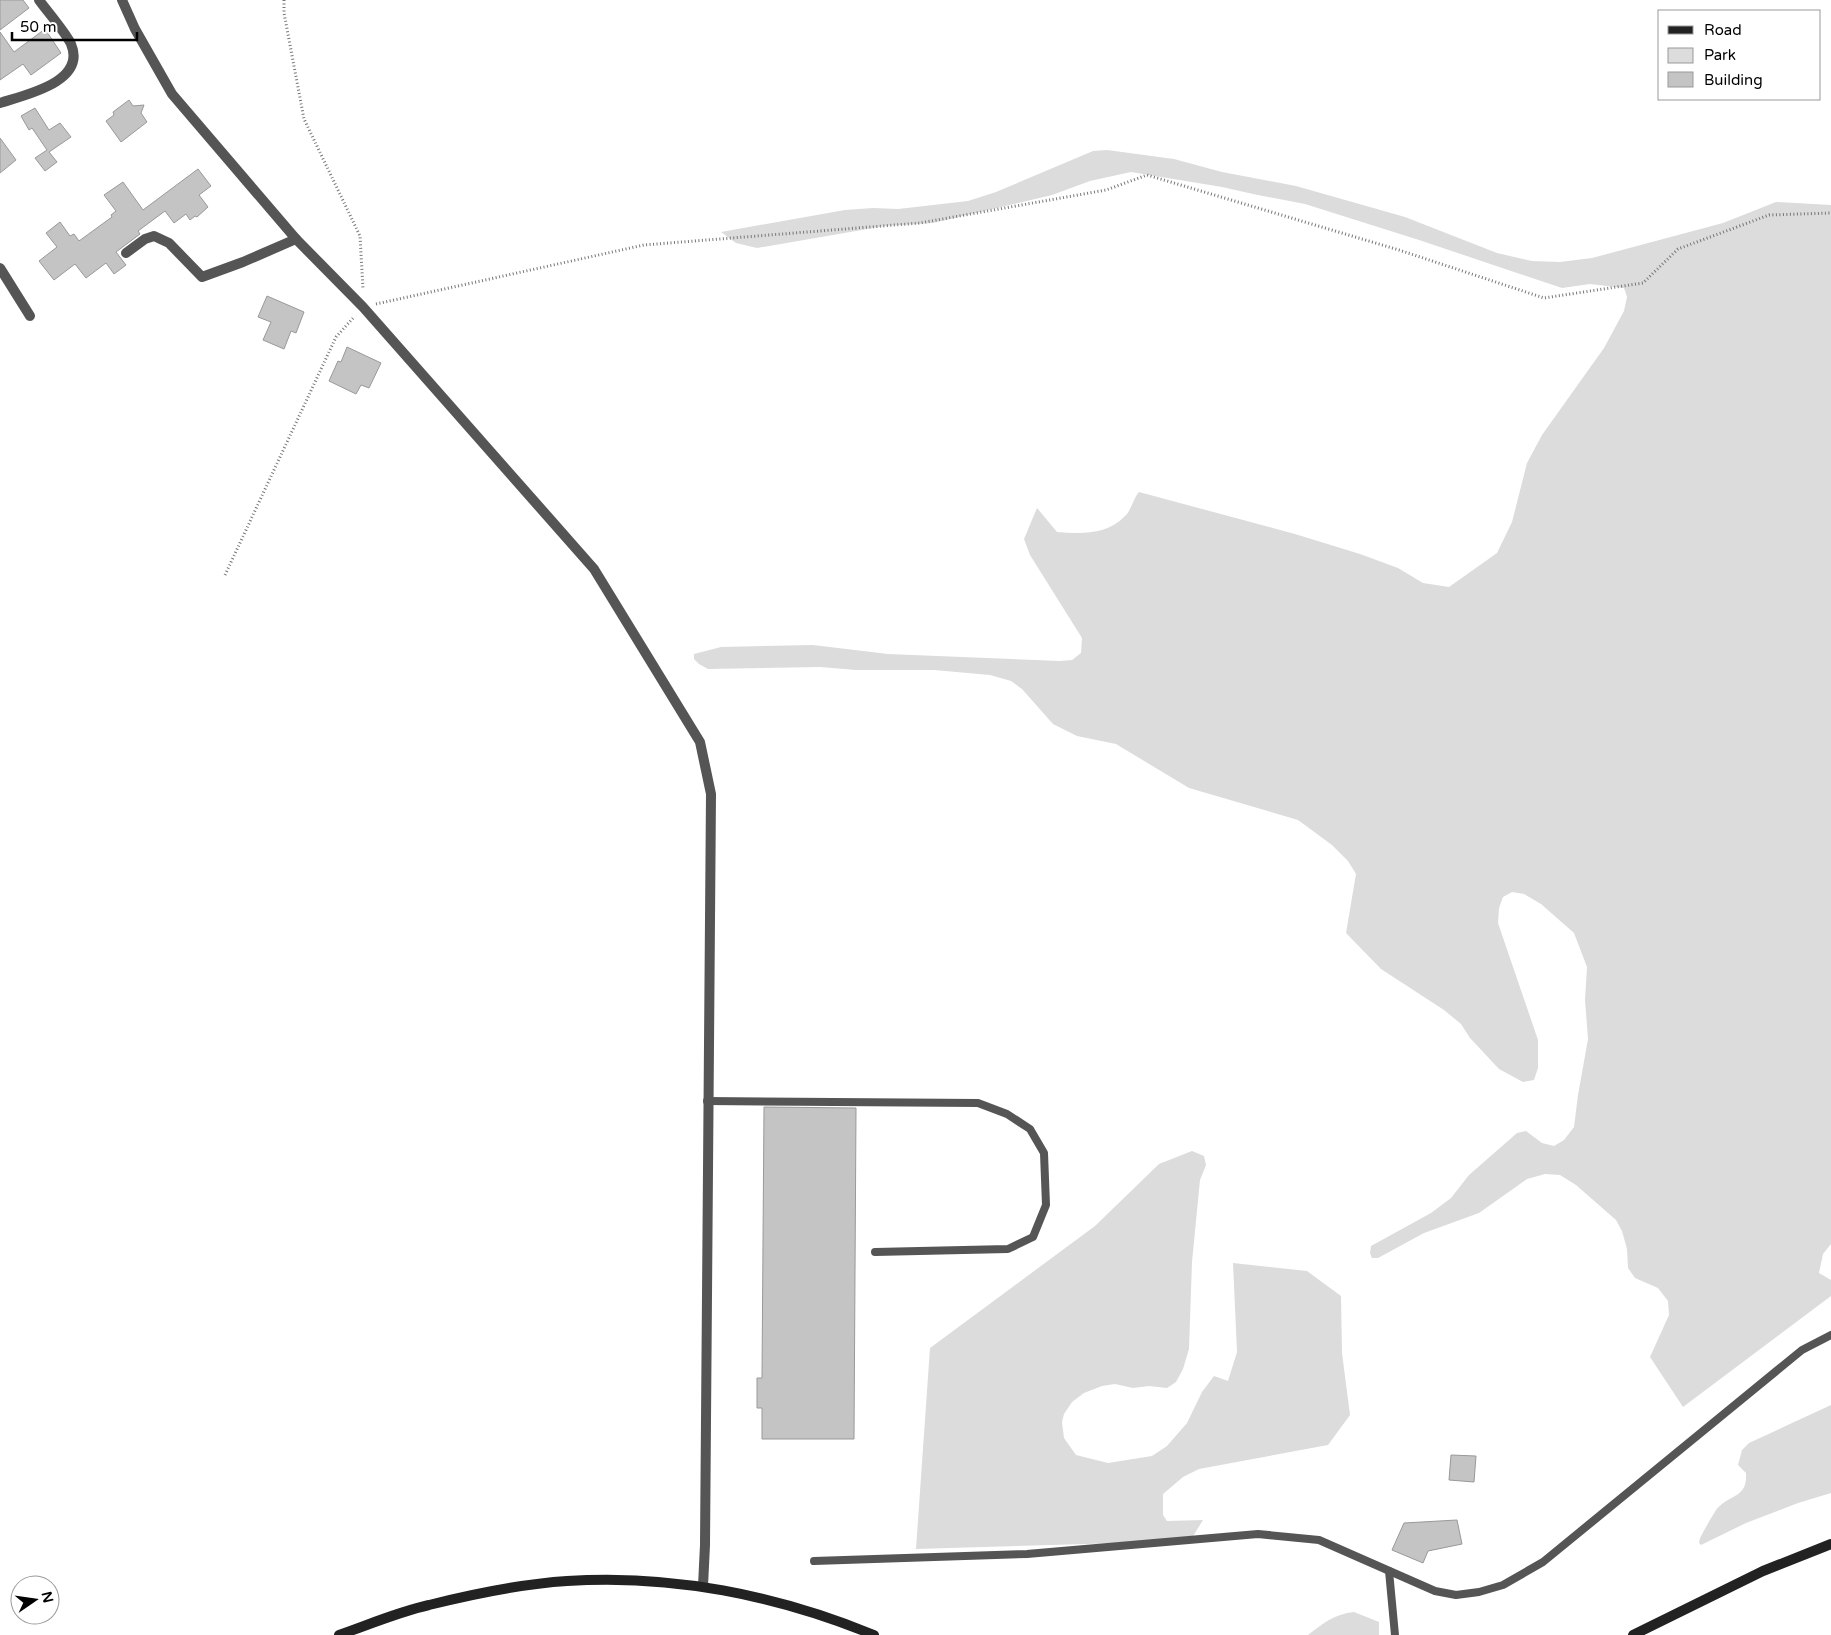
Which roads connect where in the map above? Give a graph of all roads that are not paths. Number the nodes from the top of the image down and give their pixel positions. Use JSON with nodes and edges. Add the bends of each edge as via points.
{"nodes":[{"id":1,"x":39,"y":0,"type":"edge"},
{"id":2,"x":122,"y":0,"type":"edge"},
{"id":3,"x":0,"y":102,"type":"edge"},
{"id":4,"x":296,"y":239,"type":"junction"},
{"id":5,"x":126,"y":253,"type":"dead end"},
{"id":6,"x":0,"y":268,"type":"edge"},
{"id":7,"x":30,"y":316,"type":"dead end"},
{"id":8,"x":708,"y":1101,"type":"junction"},
{"id":9,"x":875,"y":1252,"type":"dead end"},
{"id":10,"x":1831,"y":1335,"type":"edge"},
{"id":11,"x":1831,"y":1544,"type":"edge"},
{"id":12,"x":814,"y":1561,"type":"dead end"},
{"id":13,"x":1389,"y":1571,"type":"junction"},
{"id":14,"x":703,"y":1586,"type":"junction"},
{"id":15,"x":339,"y":1635,"type":"edge"},
{"id":16,"x":874,"y":1635,"type":"edge"},
{"id":17,"x":1395,"y":1635,"type":"edge"},
{"id":18,"x":1633,"y":1635,"type":"edge"}],
"edges":[{"from":1,"to":3,"type":"street","via":[[71,43],[72,67],[42,90]]},
{"from":2,"to":4,"type":"street","via":[[172,94]]},
{"from":4,"to":5,"type":"street","via":[[202,276],[169,243],[154,236]]},
{"from":4,"to":8,"type":"street","via":[[363,307],[594,569],[700,742],[711,794]]},
{"from":6,"to":7,"type":"street"},
{"from":8,"to":9,"type":"lane","via":[[978,1102],[1007,1114],[1030,1129],[1044,1153],[1046,1205],[1033,1238],[1008,1249]]},
{"from":8,"to":14,"type":"street"},
{"from":10,"to":13,"type":"lane","via":[[1802,1350],[1543,1562],[1503,1585],[1456,1595],[1435,1591]]},
{"from":11,"to":18,"type":"main road","via":[[1763,1570]]},
{"from":12,"to":13,"type":"lane","via":[[1027,1554],[1258,1534],[1319,1540]]},
{"from":13,"to":17,"type":"lane"},
{"from":14,"to":15,"type":"main road","via":[[650,1581],[567,1581],[523,1586],[426,1605]]},
{"from":14,"to":16,"type":"main road","via":[[800,1609]]}]}
